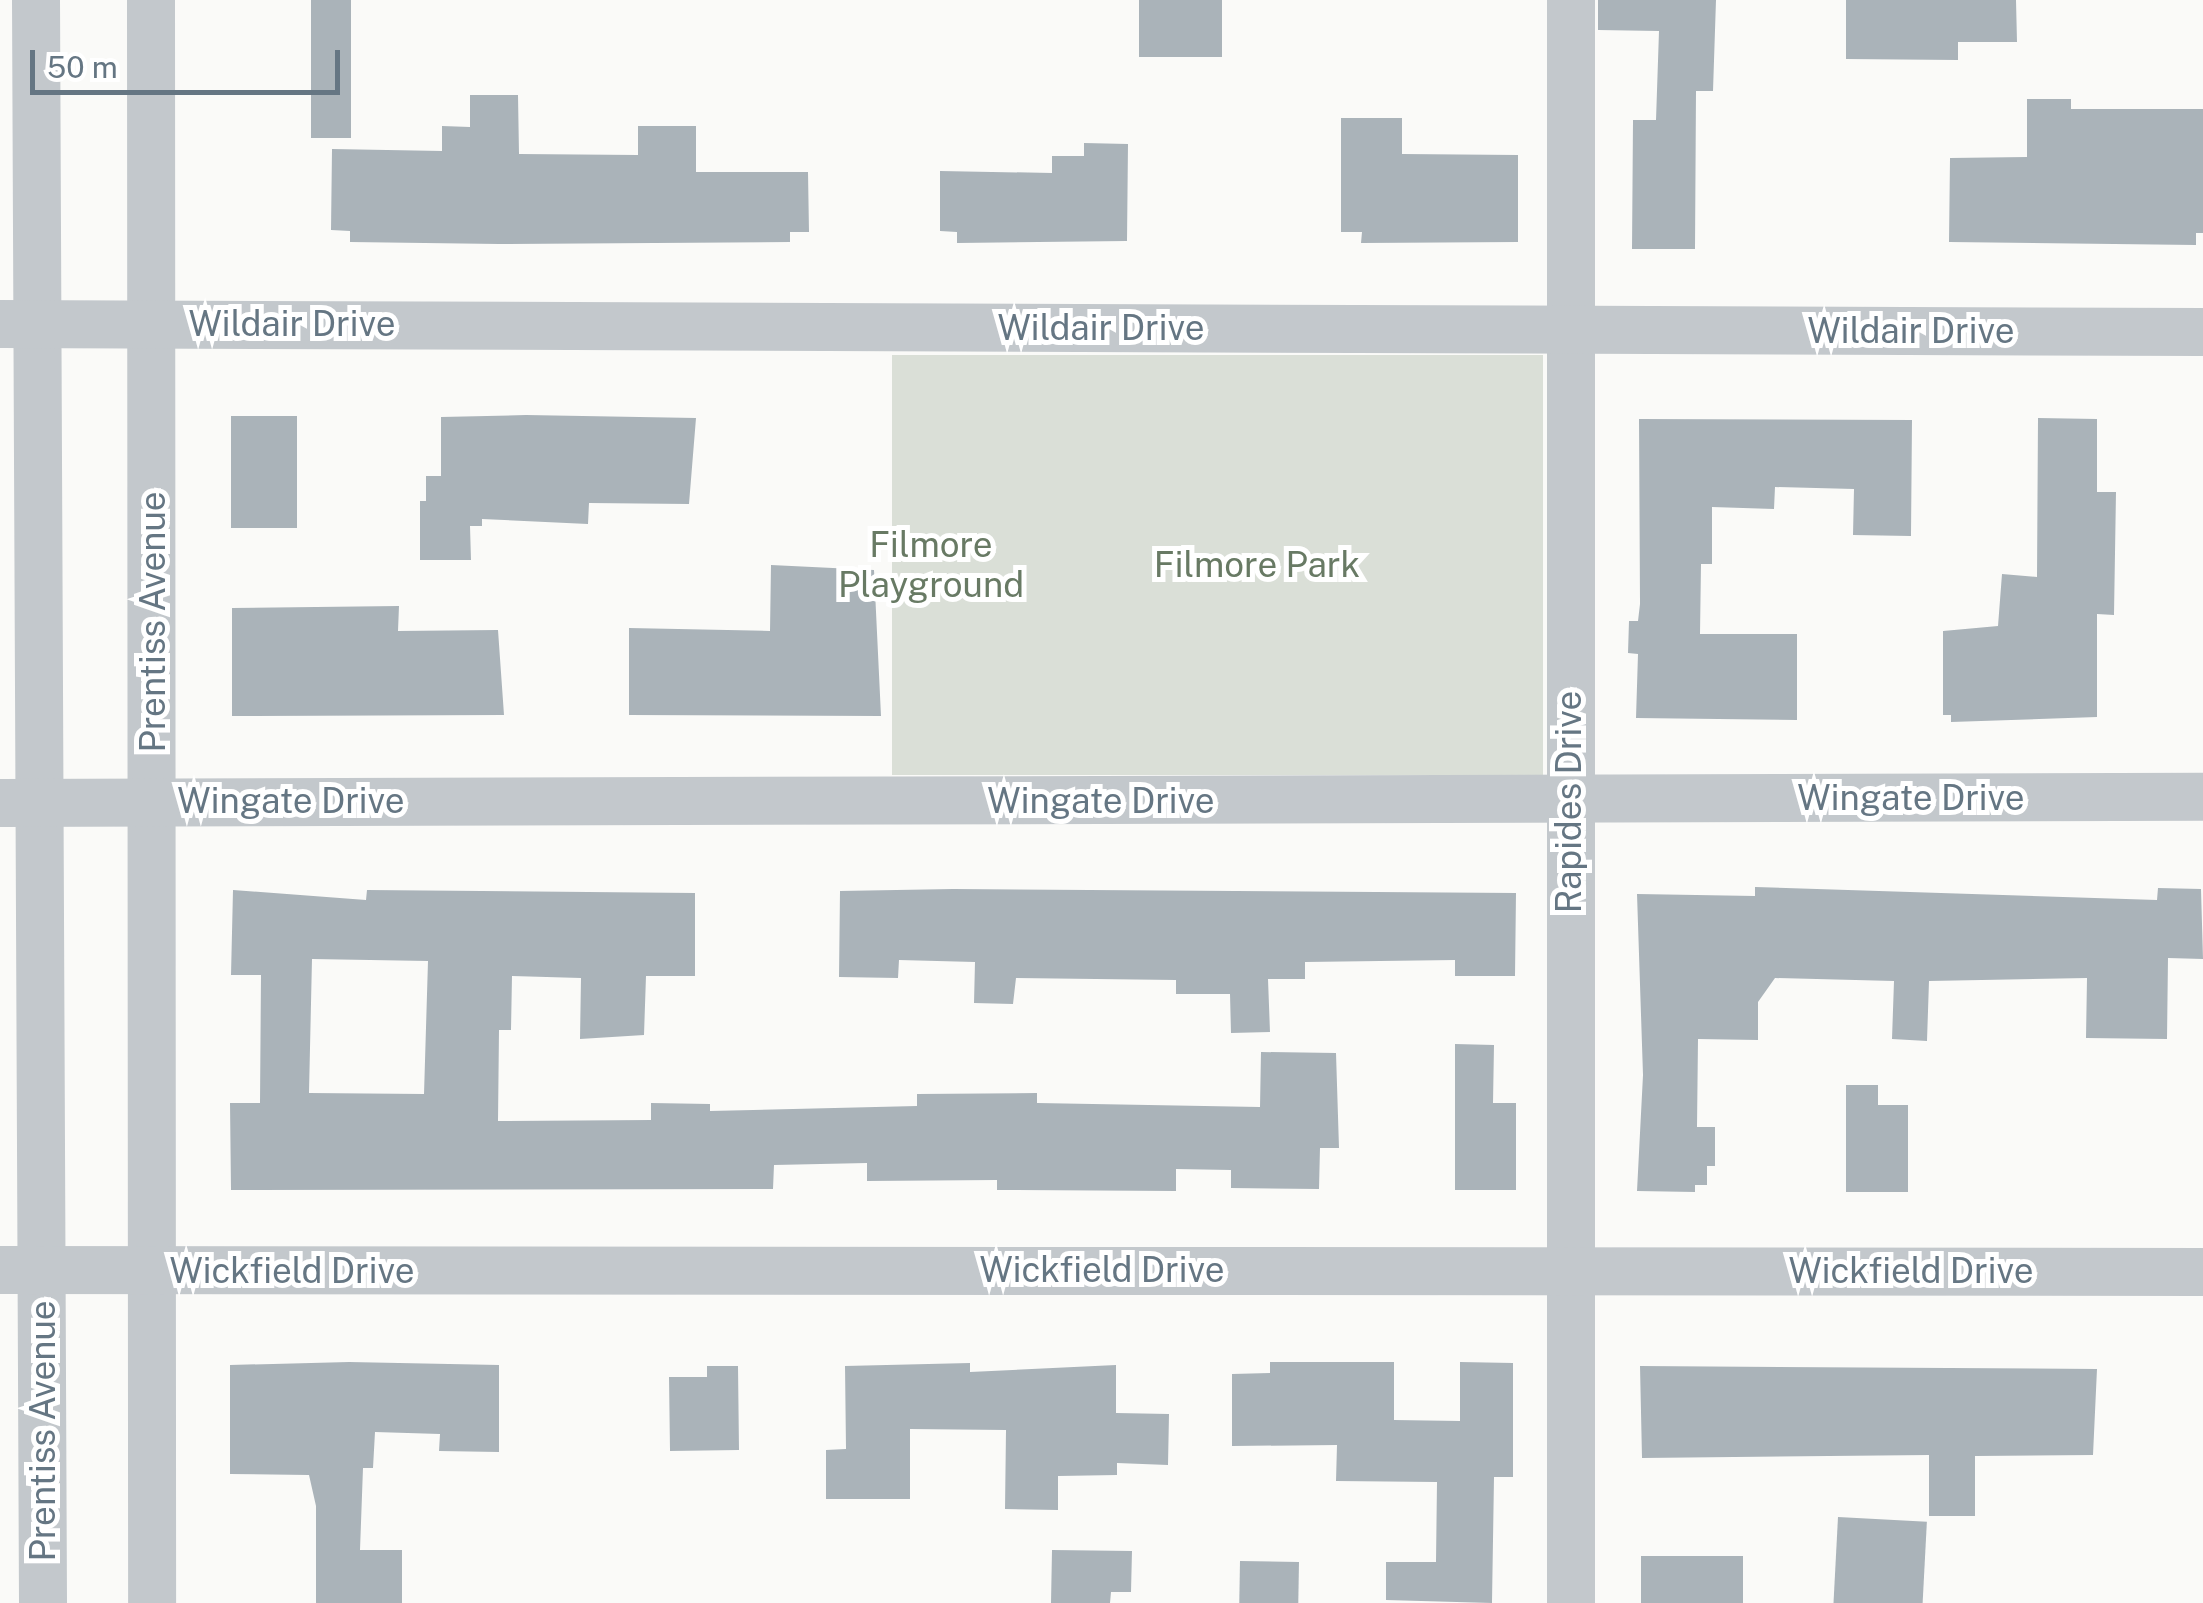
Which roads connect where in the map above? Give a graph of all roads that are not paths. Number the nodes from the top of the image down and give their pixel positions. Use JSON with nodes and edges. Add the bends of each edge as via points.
{"nodes":[{"id":1,"x":36,"y":0,"type":"edge"},
{"id":2,"x":151,"y":0,"type":"edge"},
{"id":3,"x":1571,"y":0,"type":"edge"},
{"id":4,"x":19,"y":324,"type":"edge"},
{"id":5,"x":152,"y":324,"type":"junction"},
{"id":6,"x":1571,"y":331,"type":"junction"},
{"id":7,"x":2203,"y":332,"type":"edge"},
{"id":8,"x":2203,"y":797,"type":"edge"},
{"id":9,"x":1568,"y":800,"type":"junction"},
{"id":10,"x":154,"y":802,"type":"junction"},
{"id":11,"x":20,"y":803,"type":"edge"},
{"id":12,"x":21,"y":1270,"type":"edge"},
{"id":13,"x":1572,"y":1270,"type":"junction"},
{"id":14,"x":151,"y":1271,"type":"junction"},
{"id":15,"x":2203,"y":1272,"type":"edge"},
{"id":16,"x":43,"y":1603,"type":"edge"},
{"id":17,"x":152,"y":1603,"type":"edge"},
{"id":18,"x":1571,"y":1603,"type":"edge"}],
"edges":[{"from":1,"to":4,"type":"street","name":"Prentiss Avenue"},
{"from":2,"to":5,"type":"street","name":"Prentiss Avenue"},
{"from":3,"to":6,"type":"street","name":"Rapides Drive"},
{"from":4,"to":5,"type":"street","name":"Wildair Drive"},
{"from":4,"to":11,"type":"street","name":"Prentiss Avenue"},
{"from":5,"to":6,"type":"street","name":"Wildair Drive"},
{"from":5,"to":10,"type":"street","name":"Prentiss Avenue"},
{"from":6,"to":7,"type":"street","name":"Wildair Drive"},
{"from":6,"to":9,"type":"street","name":"Rapides Drive"},
{"from":8,"to":9,"type":"street","name":"Wingate Drive"},
{"from":9,"to":10,"type":"street","name":"Wingate Drive"},
{"from":9,"to":13,"type":"street","name":"Rapides Drive"},
{"from":10,"to":11,"type":"street","name":"Wingate Drive"},
{"from":10,"to":14,"type":"street","name":"Prentiss Avenue"},
{"from":11,"to":12,"type":"street","name":"Prentiss Avenue"},
{"from":12,"to":14,"type":"street","name":"Wickfield Drive"},
{"from":12,"to":16,"type":"street","name":"Prentiss Avenue"},
{"from":13,"to":14,"type":"street","name":"Wickfield Drive"},
{"from":13,"to":15,"type":"street","name":"Wickfield Drive"},
{"from":13,"to":18,"type":"street","name":"Rapides Drive"},
{"from":14,"to":17,"type":"street","name":"Prentiss Avenue"}]}
